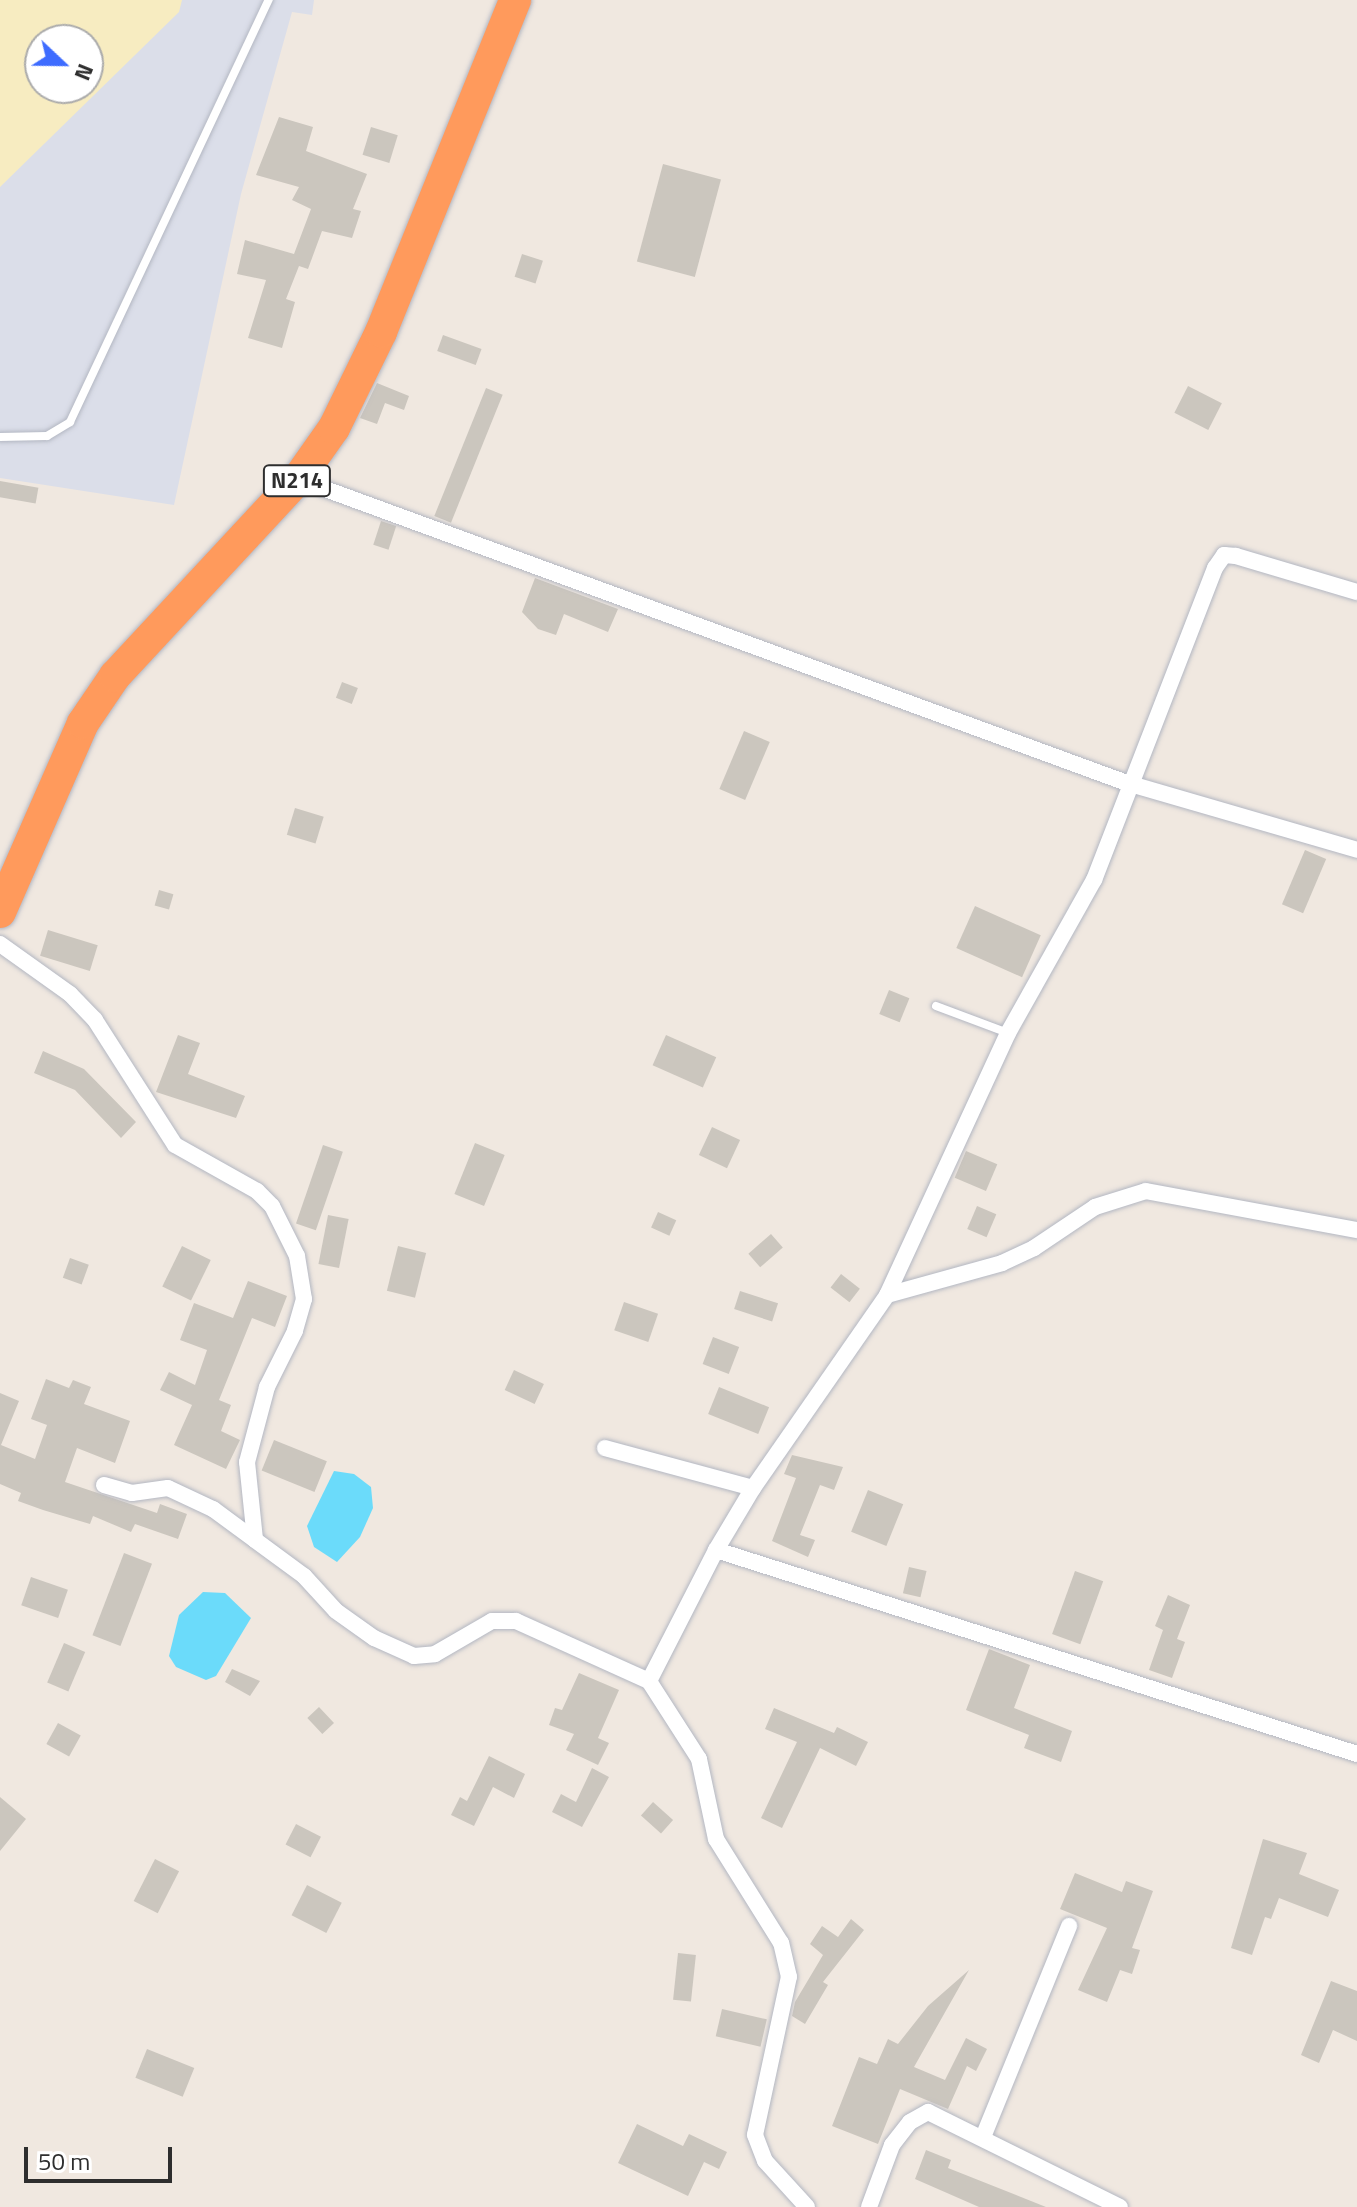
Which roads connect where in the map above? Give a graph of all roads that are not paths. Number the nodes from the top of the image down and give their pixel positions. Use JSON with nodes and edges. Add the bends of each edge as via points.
{"nodes":[{"id":1,"x":269,"y":0,"type":"edge"},
{"id":2,"x":515,"y":0,"type":"edge"},
{"id":3,"x":0,"y":437,"type":"edge"},
{"id":4,"x":298,"y":479,"type":"junction"},
{"id":5,"x":1357,"y":592,"type":"edge"},
{"id":6,"x":1127,"y":783,"type":"junction"},
{"id":7,"x":1357,"y":850,"type":"edge"},
{"id":8,"x":0,"y":912,"type":"edge"},
{"id":9,"x":0,"y":944,"type":"edge"},
{"id":10,"x":936,"y":1006,"type":"dead end"},
{"id":11,"x":1008,"y":1033,"type":"junction"},
{"id":12,"x":1357,"y":1230,"type":"edge"},
{"id":13,"x":887,"y":1295,"type":"junction"},
{"id":14,"x":605,"y":1448,"type":"dead end"},
{"id":15,"x":104,"y":1485,"type":"dead end"},
{"id":16,"x":753,"y":1488,"type":"junction"},
{"id":17,"x":255,"y":1540,"type":"junction"},
{"id":18,"x":716,"y":1550,"type":"junction"},
{"id":19,"x":649,"y":1681,"type":"junction"},
{"id":20,"x":1357,"y":1754,"type":"edge"},
{"id":21,"x":1069,"y":1926,"type":"dead end"},
{"id":22,"x":983,"y":2137,"type":"junction"},
{"id":23,"x":807,"y":2207,"type":"edge"},
{"id":24,"x":869,"y":2207,"type":"edge"},
{"id":25,"x":1120,"y":2207,"type":"edge"}],
"edges":[{"from":1,"to":3,"type":"lane","via":[[70,422],[47,436]]},
{"from":2,"to":4,"type":"highway","number":"N214","via":[[381,332],[334,428]]},
{"from":4,"to":6,"type":"street"},
{"from":4,"to":8,"type":"highway","number":"N214","via":[[99,699],[83,723]]},
{"from":5,"to":6,"type":"street","via":[[1224,555]]},
{"from":6,"to":7,"type":"street"},
{"from":6,"to":11,"type":"street","via":[[1094,880]]},
{"from":9,"to":17,"type":"street","via":[[70,994],[95,1020],[175,1145],[257,1191],[272,1206],[297,1256],[304,1299],[295,1331],[267,1387],[247,1462]]},
{"from":10,"to":11,"type":"lane"},
{"from":11,"to":13,"type":"street"},
{"from":12,"to":13,"type":"street","via":[[1146,1191],[1095,1207],[1002,1263]]},
{"from":13,"to":16,"type":"street"},
{"from":14,"to":16,"type":"street"},
{"from":15,"to":17,"type":"street","via":[[132,1493],[168,1488],[213,1509]]},
{"from":16,"to":18,"type":"street"},
{"from":17,"to":19,"type":"street","via":[[304,1576],[336,1611],[374,1638],[414,1656],[435,1654],[492,1621],[516,1621]]},
{"from":18,"to":19,"type":"street"},
{"from":18,"to":20,"type":"street"},
{"from":19,"to":23,"type":"street","via":[[699,1759],[716,1839],[781,1943],[789,1977],[755,2135],[765,2161]]},
{"from":21,"to":22,"type":"street"},
{"from":22,"to":24,"type":"street","via":[[928,2112],[910,2122],[892,2145]]},
{"from":22,"to":25,"type":"street"}]}
